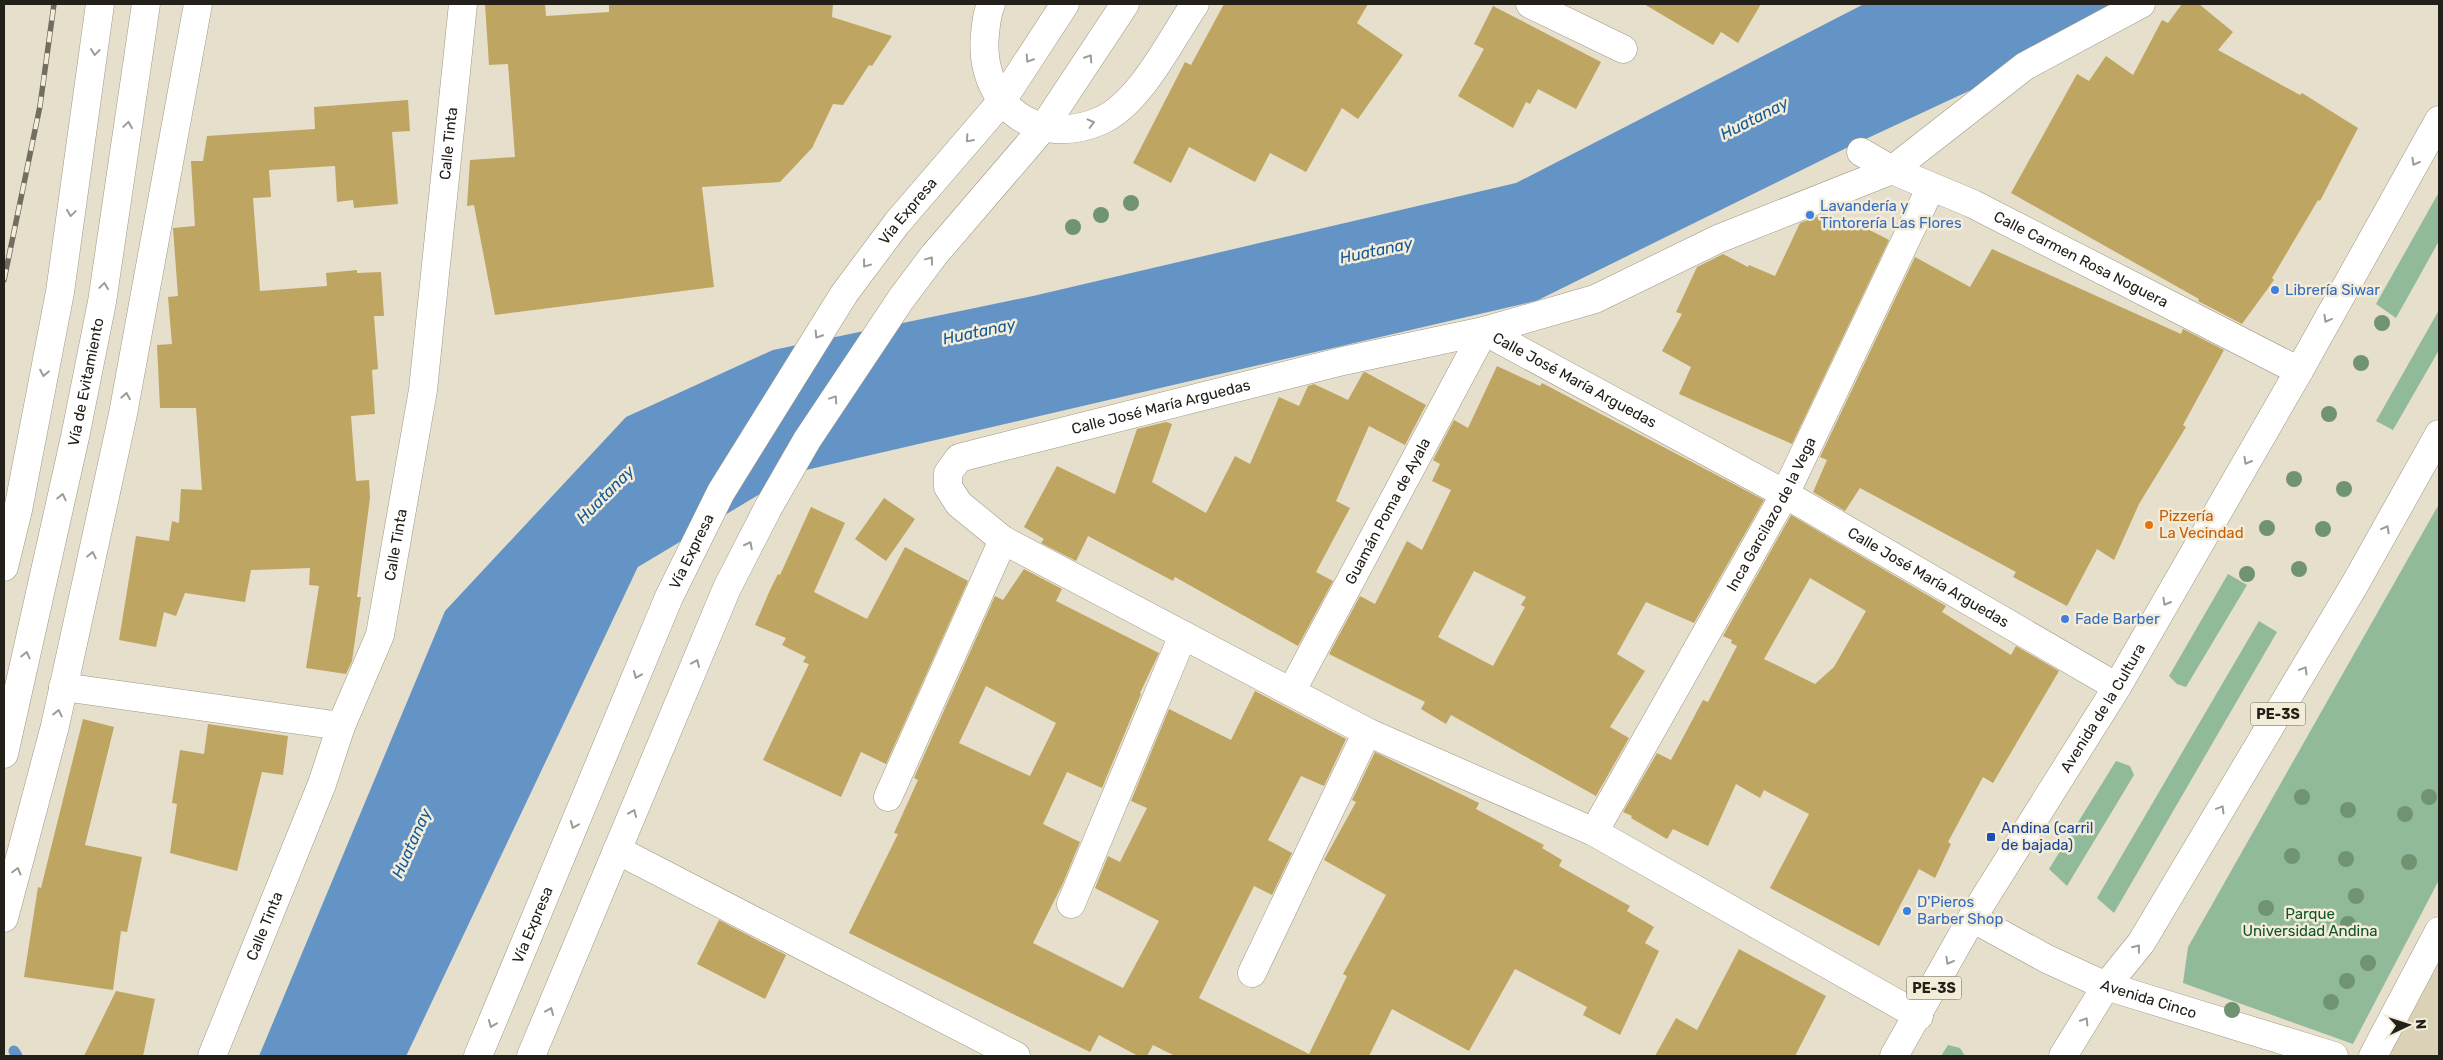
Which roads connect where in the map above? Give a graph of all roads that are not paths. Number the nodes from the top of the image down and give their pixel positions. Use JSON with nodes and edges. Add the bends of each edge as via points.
{"nodes":[{"id":1,"x":100,"y":4,"type":"edge"},
{"id":2,"x":146,"y":4,"type":"edge"},
{"id":3,"x":198,"y":4,"type":"edge"},
{"id":4,"x":463,"y":4,"type":"edge"},
{"id":5,"x":991,"y":4,"type":"edge"},
{"id":6,"x":1065,"y":4,"type":"edge"},
{"id":7,"x":1125,"y":4,"type":"edge"},
{"id":8,"x":1195,"y":4,"type":"edge"},
{"id":9,"x":1530,"y":4,"type":"edge"},
{"id":10,"x":2141,"y":4,"type":"edge"},
{"id":11,"x":1623,"y":49,"type":"dead end"},
{"id":12,"x":1001,"y":102,"type":"junction"},
{"id":13,"x":2439,"y":120,"type":"edge"},
{"id":14,"x":1043,"y":128,"type":"junction"},
{"id":15,"x":1861,"y":152,"type":"dead end"},
{"id":16,"x":1892,"y":170,"type":"junction"},
{"id":17,"x":1931,"y":188,"type":"junction"},
{"id":18,"x":1484,"y":331,"type":"junction"},
{"id":19,"x":2299,"y":371,"type":"junction"},
{"id":20,"x":2439,"y":434,"type":"edge"},
{"id":21,"x":1785,"y":494,"type":"junction"},
{"id":22,"x":1003,"y":540,"type":"junction"},
{"id":23,"x":4,"y":567,"type":"edge"},
{"id":24,"x":1183,"y":635,"type":"junction"},
{"id":25,"x":63,"y":687,"type":"junction"},
{"id":26,"x":2117,"y":687,"type":"junction"},
{"id":27,"x":1291,"y":692,"type":"junction"},
{"id":28,"x":341,"y":726,"type":"junction"},
{"id":29,"x":1367,"y":732,"type":"junction"},
{"id":30,"x":4,"y":754,"type":"edge"},
{"id":31,"x":888,"y":797,"type":"dead end"},
{"id":32,"x":1594,"y":832,"type":"junction"},
{"id":33,"x":617,"y":850,"type":"junction"},
{"id":34,"x":1071,"y":904,"type":"dead end"},
{"id":35,"x":4,"y":918,"type":"edge"},
{"id":36,"x":1972,"y":918,"type":"junction"},
{"id":37,"x":2439,"y":932,"type":"edge"},
{"id":38,"x":1252,"y":974,"type":"dead end"},
{"id":39,"x":2106,"y":986,"type":"junction"},
{"id":40,"x":1918,"y":1016,"type":"junction"},
{"id":41,"x":212,"y":1056,"type":"edge"},
{"id":42,"x":478,"y":1056,"type":"edge"},
{"id":43,"x":531,"y":1056,"type":"edge"},
{"id":44,"x":1016,"y":1056,"type":"edge"},
{"id":45,"x":1894,"y":1056,"type":"edge"},
{"id":46,"x":2063,"y":1056,"type":"edge"},
{"id":47,"x":2334,"y":1056,"type":"edge"},
{"id":48,"x":2373,"y":1056,"type":"edge"}],
"edges":[{"from":1,"to":23,"type":"main road","one_way":true,"via":[[60,292]]},
{"from":30,"to":2,"type":"main road","name":"Vía de Evitamiento","one_way":true,"via":[[102,302]]},
{"from":25,"to":3,"type":"main road","one_way":true,"via":[[123,414]]},
{"from":4,"to":28,"type":"main road","name":"Calle Tinta","via":[[423,390],[380,635]]},
{"from":5,"to":12,"type":"main road","via":[[987,12],[984,47],[988,75]]},
{"from":6,"to":12,"type":"main road","name":"Vía Expresa","one_way":true},
{"from":14,"to":7,"type":"main road","one_way":true},
{"from":14,"to":8,"type":"main road","one_way":true,"via":[[1065,129],[1100,121],[1130,99],[1154,69]]},
{"from":9,"to":11,"type":"main road"},
{"from":10,"to":16,"type":"main road","via":[[2025,66]]},
{"from":12,"to":14,"type":"main road","via":[[1019,118]]},
{"from":12,"to":42,"type":"main road","name":"Vía Expresa","one_way":true,"via":[[896,223],[844,294],[721,492],[669,597]]},
{"from":13,"to":19,"type":"main road","name":"Avenida de la Cultura","number":"PE-3S","one_way":true},
{"from":33,"to":14,"type":"main road","one_way":true,"via":[[727,588],[807,440],[934,255]]},
{"from":15,"to":16,"type":"main road","name":"Calle Carmen Rosa Noguera"},
{"from":16,"to":17,"type":"main road","name":"Calle Carmen Rosa Noguera"},
{"from":16,"to":18,"type":"main road","via":[[1718,239],[1595,299]]},
{"from":17,"to":19,"type":"main road","name":"Calle Carmen Rosa Noguera","via":[[1973,204]]},
{"from":17,"to":21,"type":"main road","name":"Inca Garcilazo de la Vega"},
{"from":18,"to":21,"type":"main road","name":"Calle José María Arguedas"},
{"from":18,"to":22,"type":"main road","name":"Calle José María Arguedas","via":[[1343,361],[959,458],[948,473],[948,487],[958,504]]},
{"from":18,"to":27,"type":"main road","name":"Guamán Poma de Ayala"},
{"from":19,"to":26,"type":"main road","name":"Avenida de la Cultura","number":"PE-3S","one_way":true},
{"from":39,"to":20,"type":"main road","number":"PE-3S","one_way":true,"via":[[2141,944],[2356,584]]},
{"from":21,"to":26,"type":"main road","name":"Calle José María Arguedas"},
{"from":21,"to":32,"type":"main road","name":"Inca Garcilazo de la Vega"},
{"from":22,"to":24,"type":"main road","name":"Calle José María Arguedas"},
{"from":22,"to":31,"type":"main road"},
{"from":24,"to":27,"type":"main road","name":"Calle José María Arguedas"},
{"from":24,"to":34,"type":"main road"},
{"from":25,"to":28,"type":"main road"},
{"from":35,"to":25,"type":"main road","one_way":true},
{"from":26,"to":36,"type":"main road","name":"Avenida de la Cultura","number":"PE-3S"},
{"from":27,"to":29,"type":"main road","name":"Calle José María Arguedas"},
{"from":28,"to":41,"type":"main road","name":"Calle Tinta","via":[[322,784]]},
{"from":29,"to":32,"type":"main road","name":"Calle José María Arguedas"},
{"from":29,"to":38,"type":"main road"},
{"from":32,"to":40,"type":"main road","name":"Calle José María Arguedas"},
{"from":43,"to":33,"type":"main road","one_way":true},
{"from":33,"to":44,"type":"main road"},
{"from":36,"to":39,"type":"main road","name":"Avenida Cinco","via":[[2047,959]]},
{"from":36,"to":40,"type":"main road","name":"Avenida de la Cultura","number":"PE-3S","one_way":true},
{"from":37,"to":48,"type":"main road"},
{"from":46,"to":39,"type":"main road","number":"PE-3S","one_way":true},
{"from":39,"to":47,"type":"main road","name":"Avenida Cinco"},
{"from":40,"to":45,"type":"main road","name":"Avenida de la Cultura","number":"PE-3S"}]}
